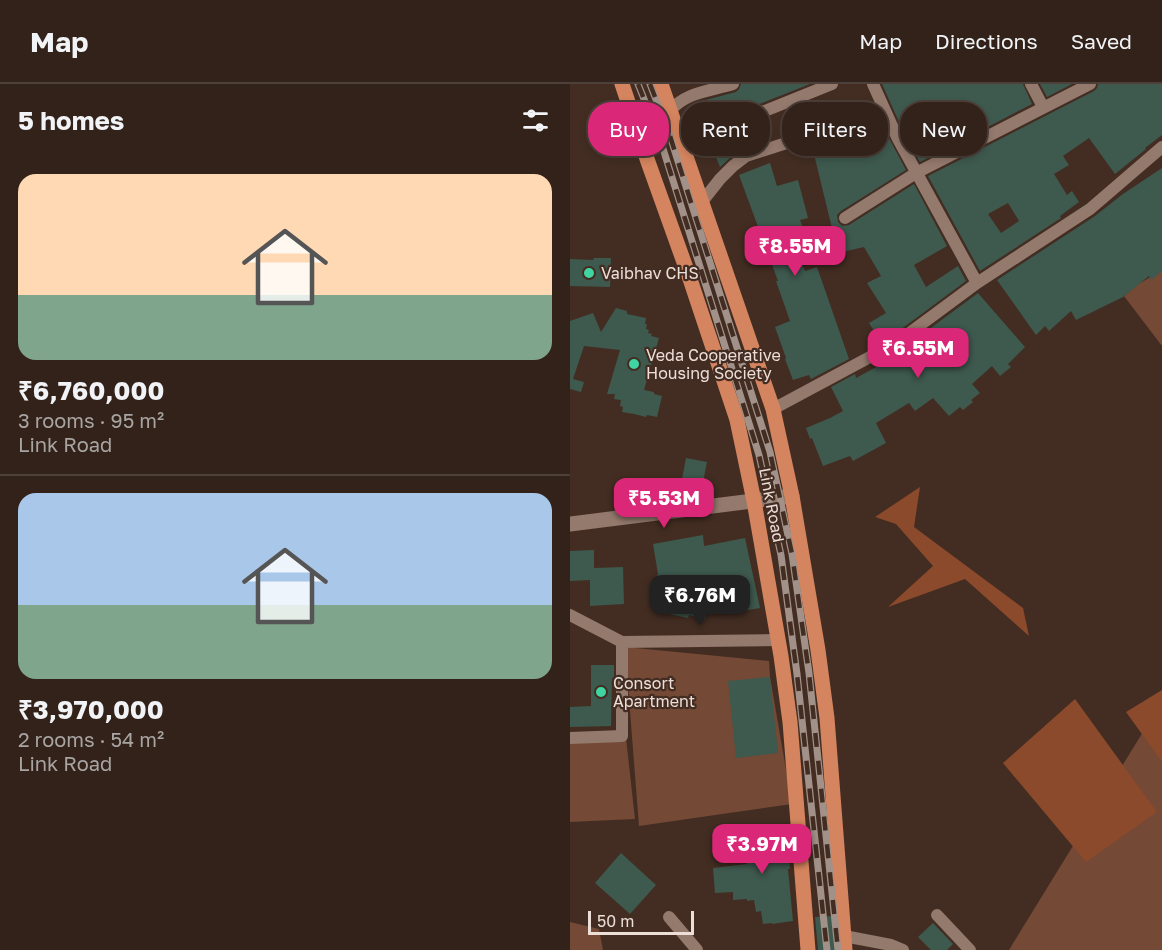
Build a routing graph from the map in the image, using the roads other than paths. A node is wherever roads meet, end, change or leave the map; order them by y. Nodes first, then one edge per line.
1 (622, 84) edge
2 (661, 84) edge
3 (732, 84) edge
4 (832, 84) edge
5 (873, 84) edge
6 (1031, 84) edge
7 (1090, 84) edge
8 (1042, 107) junction
9 (770, 109) edge
10 (670, 111) junction
11 (782, 144) edge
12 (1162, 147) edge
13 (916, 173) junction
14 (701, 203) junction
15 (844, 218) dead end
16 (976, 283) junction
17 (773, 410) junction
18 (792, 496) junction
19 (754, 501) junction
20 (570, 524) edge
21 (570, 615) edge
22 (779, 640) junction
23 (622, 642) junction
24 (570, 738) edge
25 (937, 915) dead end
26 (669, 916) dead end
27 (845, 943) edge
28 (697, 950) edge
29 (808, 950) edge
30 (903, 950) edge
31 (970, 950) edge

1 - 19 main road, Link Road
2 - 10 main road, Link Road
3 - 10 street
4 - 9 street
5 - 13 street
6 - 8 street
7 - 8 street
8 - 13 street
10 - 14 main road, Link Road
11 - 14 street
12 - 16 street
13 - 15 street
13 - 16 street
14 - 17 main road, Link Road
16 - 17 street
17 - 18 main road, Link Road
18 - 19 street
18 - 27 main road, Link Road
19 - 20 street
19 - 22 main road, Link Road
21 - 23 street
22 - 23 street
22 - 29 main road, Link Road
23 - 24 street
25 - 31 street
26 - 28 street
27 - 30 street

